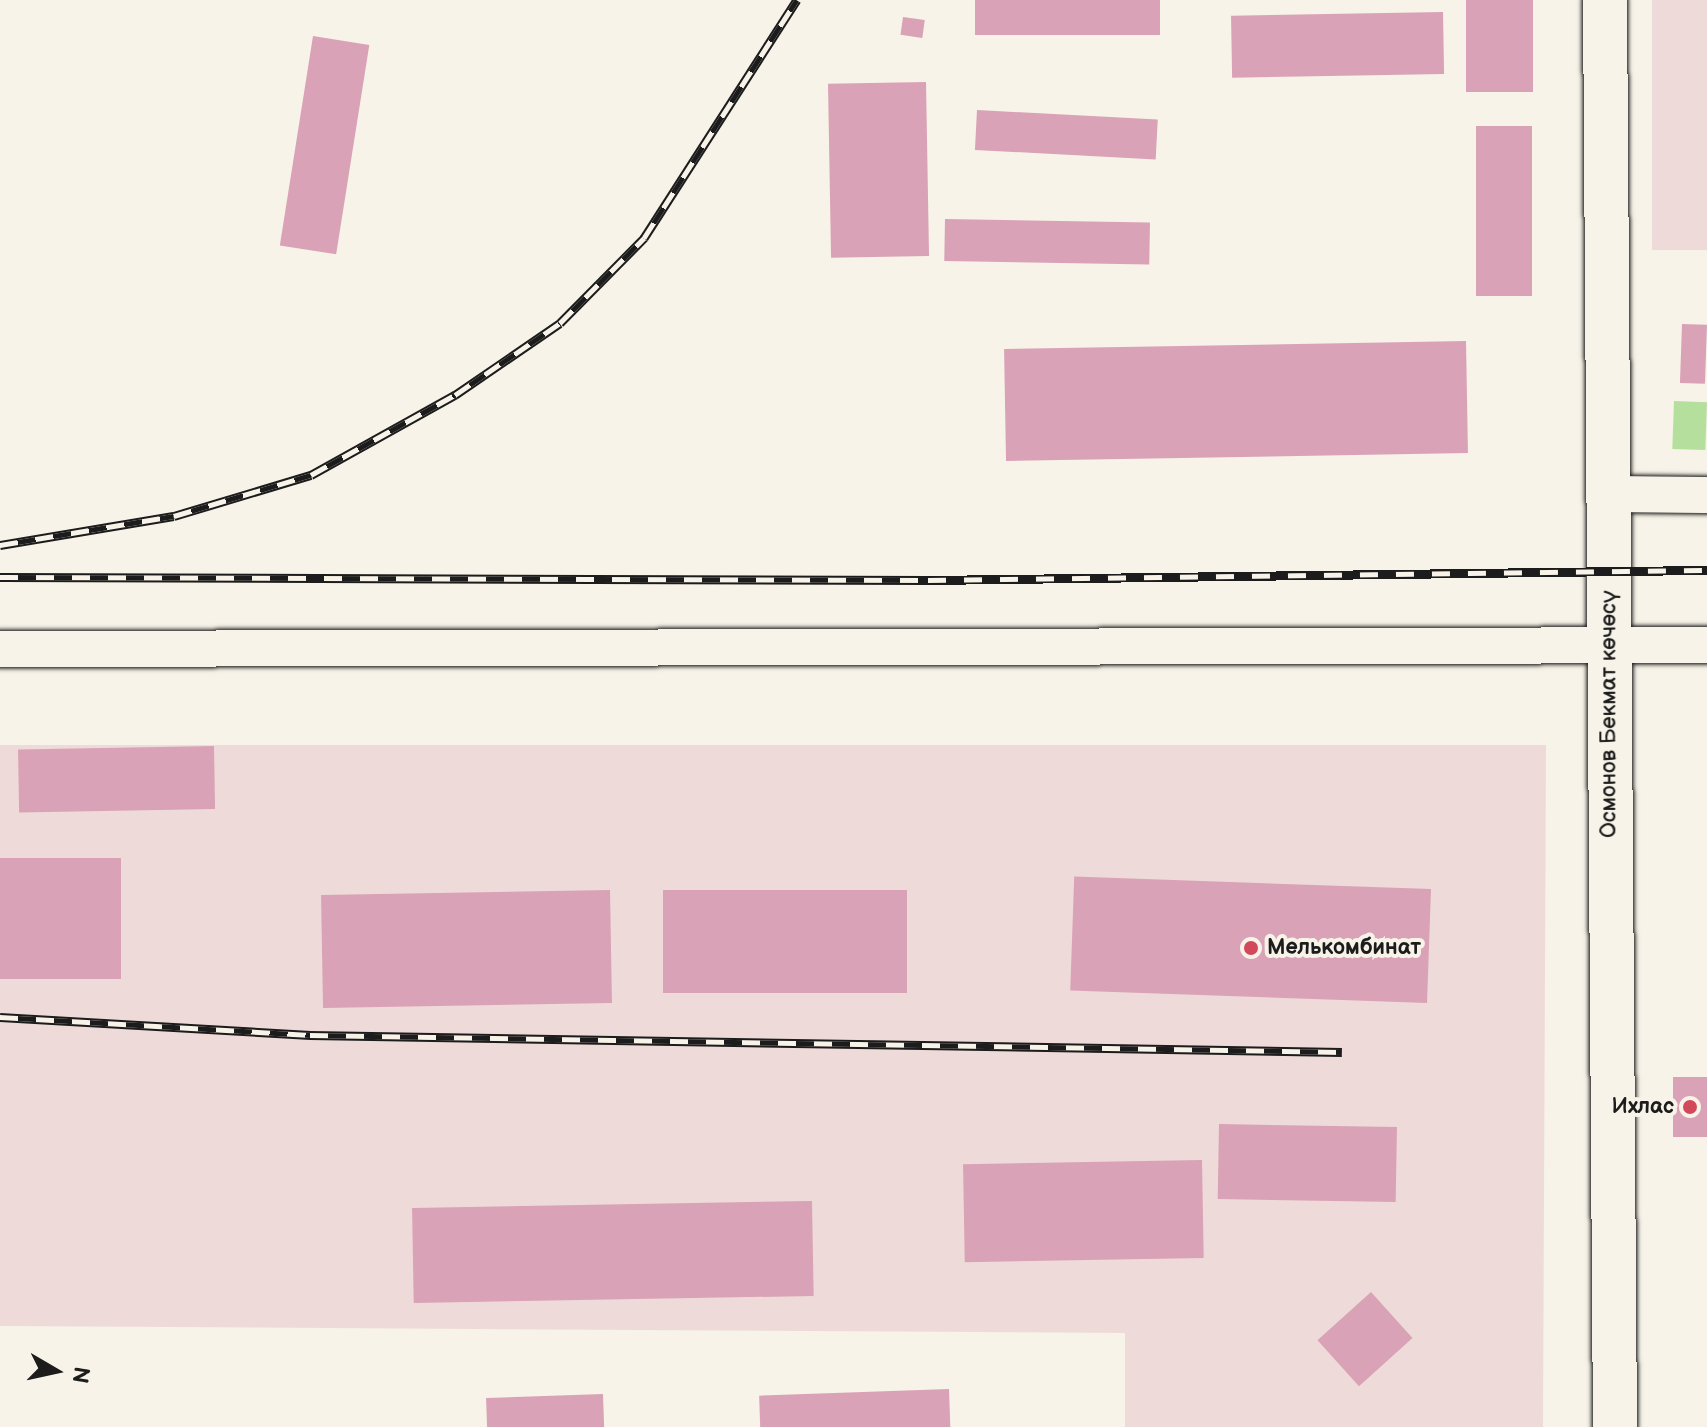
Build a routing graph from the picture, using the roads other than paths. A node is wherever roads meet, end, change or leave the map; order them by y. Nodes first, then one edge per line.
1 (1605, 0) edge
2 (1608, 494) junction
3 (1707, 495) edge
4 (1707, 645) edge
5 (1609, 647) junction
6 (0, 649) edge
7 (1615, 1427) edge

1 - 2 main road, Осмонов Бекмат көчөсү
2 - 3 street
2 - 5 main road, Осмонов Бекмат көчөсү
4 - 5 street
5 - 6 street
5 - 7 main road, Осмонов Бекмат көчөсү

